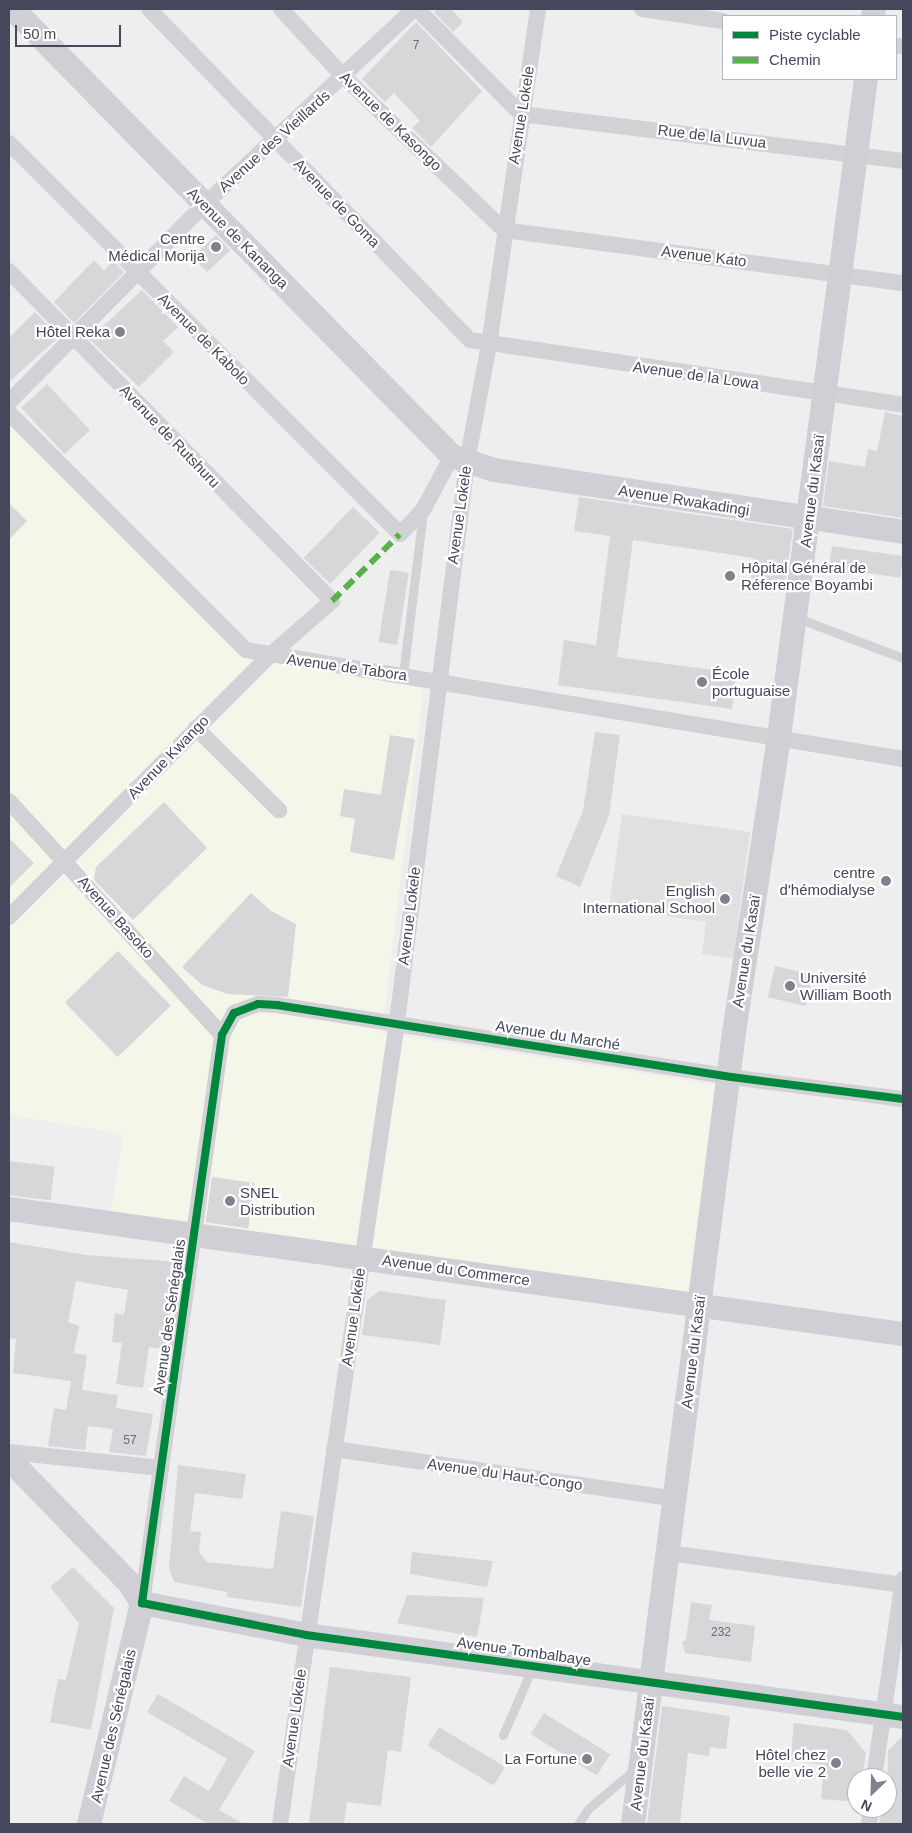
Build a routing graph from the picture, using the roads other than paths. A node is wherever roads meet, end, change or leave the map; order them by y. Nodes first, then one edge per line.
1 (13, 9) edge
2 (149, 9) edge
3 (280, 9) edge
4 (416, 9) edge
5 (538, 9) edge
6 (642, 9) edge
7 (722, 21) edge
8 (344, 77) junction
9 (866, 80) edge
10 (521, 114) junction
11 (276, 139) junction
12 (9, 143) edge
13 (858, 154) junction
14 (903, 161) edge
15 (205, 204) junction
16 (504, 230) junction
17 (9, 271) edge
18 (842, 273) junction
19 (138, 274) junction
20 (903, 283) edge
21 (75, 339) junction
22 (489, 345) junction
23 (824, 394) junction
24 (9, 402) edge
25 (903, 405) edge
26 (9, 414) edge
27 (460, 459) junction
28 (423, 510) junction
29 (808, 519) junction
30 (903, 532) edge
31 (332, 601) joint
32 (794, 617) junction
33 (270, 655) junction
34 (903, 658) edge
35 (403, 675) junction
36 (436, 680) junction
37 (196, 728) junction
38 (779, 736) junction
39 (903, 759) edge
40 (9, 801) edge
41 (279, 810) dead end
42 (67, 862) junction
43 (9, 917) edge
44 (397, 1022) junction
45 (222, 1035) junction
46 (731, 1077) junction
47 (903, 1099) edge
48 (9, 1209) edge
49 (195, 1234) junction
50 (362, 1256) junction
51 (698, 1306) junction
52 (903, 1334) edge
53 (334, 1448) junction
54 (9, 1452) edge
55 (9, 1458) edge
56 (161, 1468) junction
57 (676, 1499) junction
58 (669, 1553) junction
59 (903, 1583) edge
60 (142, 1603) junction
61 (306, 1636) junction
62 (533, 1666) junction
63 (652, 1682) junction
64 (893, 1716) edge
65 (503, 1735) dead end
66 (641, 1765) junction
67 (877, 1768) edge
68 (89, 1824) edge
69 (280, 1824) edge
70 (578, 1824) edge
71 (633, 1824) edge

1 - 15 street, Avenue de Kananga
2 - 11 street, Avenue de Goma
3 - 8 street, Avenue de Kasongo
4 - 8 street, Avenue des Vieillards
4 - 10 street
5 - 10 street, Avenue Lokele
6 - 7 street
8 - 11 street, Avenue des Vieillards
8 - 16 street, Avenue de Kasongo
9 - 13 street, Avenue du Kasaï
10 - 13 street, Rue de la Luvua
10 - 16 street, Avenue Lokele
11 - 15 street, Avenue des Vieillards
11 - 22 street, Avenue de Goma
12 - 19 street, Avenue de Kabolo
13 - 14 street, Rue de la Luvua
13 - 18 street, Avenue du Kasaï
15 - 19 street, Avenue des Vieillards
15 - 27 street, Avenue de Kananga
16 - 18 street, Avenue Kato
16 - 22 street, Avenue Lokele
17 - 21 street, Avenue de Rutshuru
18 - 20 street, Avenue Kato
18 - 23 street, Avenue du Kasaï
19 - 21 street, Avenue des Vieillards
19 - 28 street, Avenue de Kabolo
21 - 24 street, Avenue des Vieillards
21 - 31 street, Avenue de Rutshuru
22 - 23 street, Avenue de la Lowa
22 - 27 street, Avenue Lokele
23 - 25 street, Avenue de la Lowa
23 - 29 street, Avenue du Kasaï
26 - 33 street, Avenue de Tabora
27 - 28 street
27 - 29 street, Avenue Rwakadingi
27 - 36 street, Avenue Lokele
28 - 35 lane
29 - 30 street, Avenue Rwakadingi
29 - 32 street, Avenue du Kasaï
31 - 33 street, Avenue Kwango
32 - 34 lane
32 - 38 street, Avenue du Kasaï
33 - 35 street, Avenue de Tabora
33 - 37 street, Avenue Kwango
35 - 36 street, Avenue de Tabora
36 - 38 street, Avenue de Tabora
36 - 44 street, Avenue Lokele
37 - 41 street
37 - 42 street, Avenue Kwango
38 - 39 street, Avenue de Tabora
38 - 46 street, Avenue du Kasaï
40 - 42 street, Avenue Basoko
42 - 43 street, Avenue Kwango
42 - 45 street, Avenue Basoko
44 - 45 street, Avenue du Marché
44 - 46 street, Avenue du Marché
44 - 50 street, Avenue Lokele
45 - 49 street, Avenue des Sénégalais
46 - 47 street, Avenue du Marché
46 - 51 street, Avenue du Kasaï
48 - 49 street, Avenue du Commerce
49 - 50 street, Avenue du Commerce
49 - 56 street, Avenue des Sénégalais
50 - 51 street, Avenue du Commerce
50 - 53 street, Avenue Lokele
51 - 52 street, Avenue du Commerce
51 - 57 street, Avenue du Kasaï
53 - 57 street, Avenue du Haut-Congo
53 - 61 street, Avenue Lokele
54 - 56 street
55 - 60 street
56 - 60 street, Avenue des Sénégalais
57 - 58 street, Avenue du Kasaï
58 - 59 street
58 - 63 street, Avenue du Kasaï
59 - 64 street
60 - 61 street, Avenue Tombalbaye
60 - 68 street, Avenue des Sénégalais
61 - 62 street, Avenue Tombalbaye
61 - 69 street, Avenue Lokele
62 - 63 street, Avenue Tombalbaye
62 - 65 lane
63 - 64 street, Avenue Tombalbaye
63 - 66 street, Avenue du Kasaï
64 - 67 street
66 - 70 lane
66 - 71 street, Avenue du Kasaï

